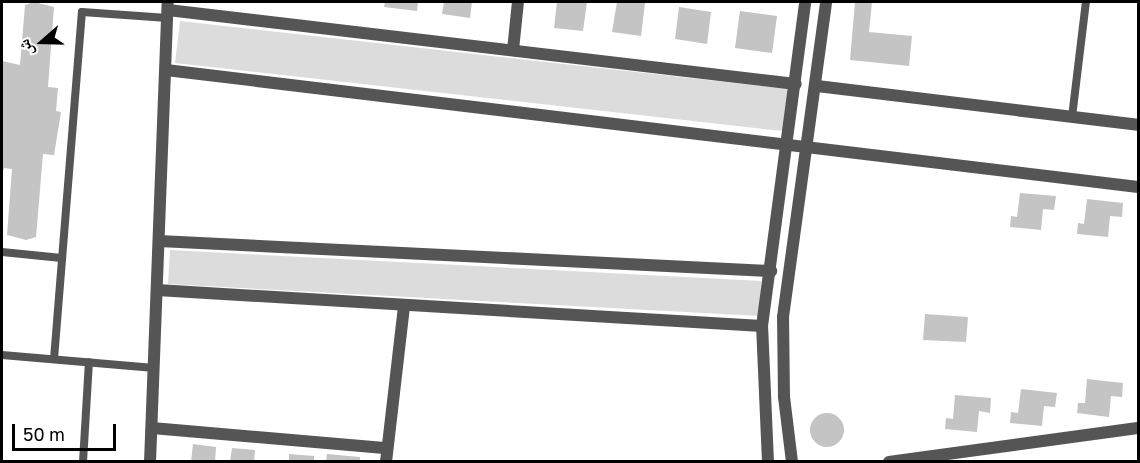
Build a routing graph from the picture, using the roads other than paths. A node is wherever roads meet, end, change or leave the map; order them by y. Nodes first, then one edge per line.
1 (518, 2) edge
2 (807, 2) edge
3 (826, 2) edge
4 (1086, 2) edge
5 (168, 10) edge
6 (513, 50) junction
7 (166, 70) junction
8 (796, 84) junction
9 (817, 86) junction
10 (1072, 117) junction
11 (1138, 125) edge
12 (789, 143) junction
13 (807, 146) junction
14 (1138, 187) edge
15 (159, 241) junction
16 (2, 252) edge
17 (62, 258) junction
18 (771, 271) junction
19 (157, 290) junction
20 (404, 307) junction
21 (762, 326) junction
22 (2, 355) edge
23 (54, 359) junction
24 (89, 362) junction
25 (154, 368) junction
26 (152, 428) junction
27 (1138, 428) edge
28 (387, 448) junction
29 (83, 462) edge
30 (150, 462) edge
31 (386, 462) edge
32 (768, 462) edge
33 (792, 462) edge
34 (890, 462) edge

1 - 6 street
2 - 3 street
2 - 8 street
3 - 9 street
4 - 10 lane
5 - 6 street
5 - 7 street
5 - 17 lane
6 - 8 street
7 - 12 street
7 - 15 street
8 - 12 street
9 - 10 street
9 - 13 street
10 - 11 street
12 - 13 street
12 - 18 street
13 - 14 street
13 - 33 street
15 - 18 street
15 - 19 street
16 - 17 lane
17 - 23 lane
18 - 21 street
19 - 20 street
19 - 25 street
20 - 21 street
20 - 28 street
21 - 32 street
22 - 23 lane
23 - 24 lane
24 - 25 lane
24 - 29 lane
25 - 26 street
26 - 28 street
26 - 30 street
27 - 34 street
28 - 31 street

